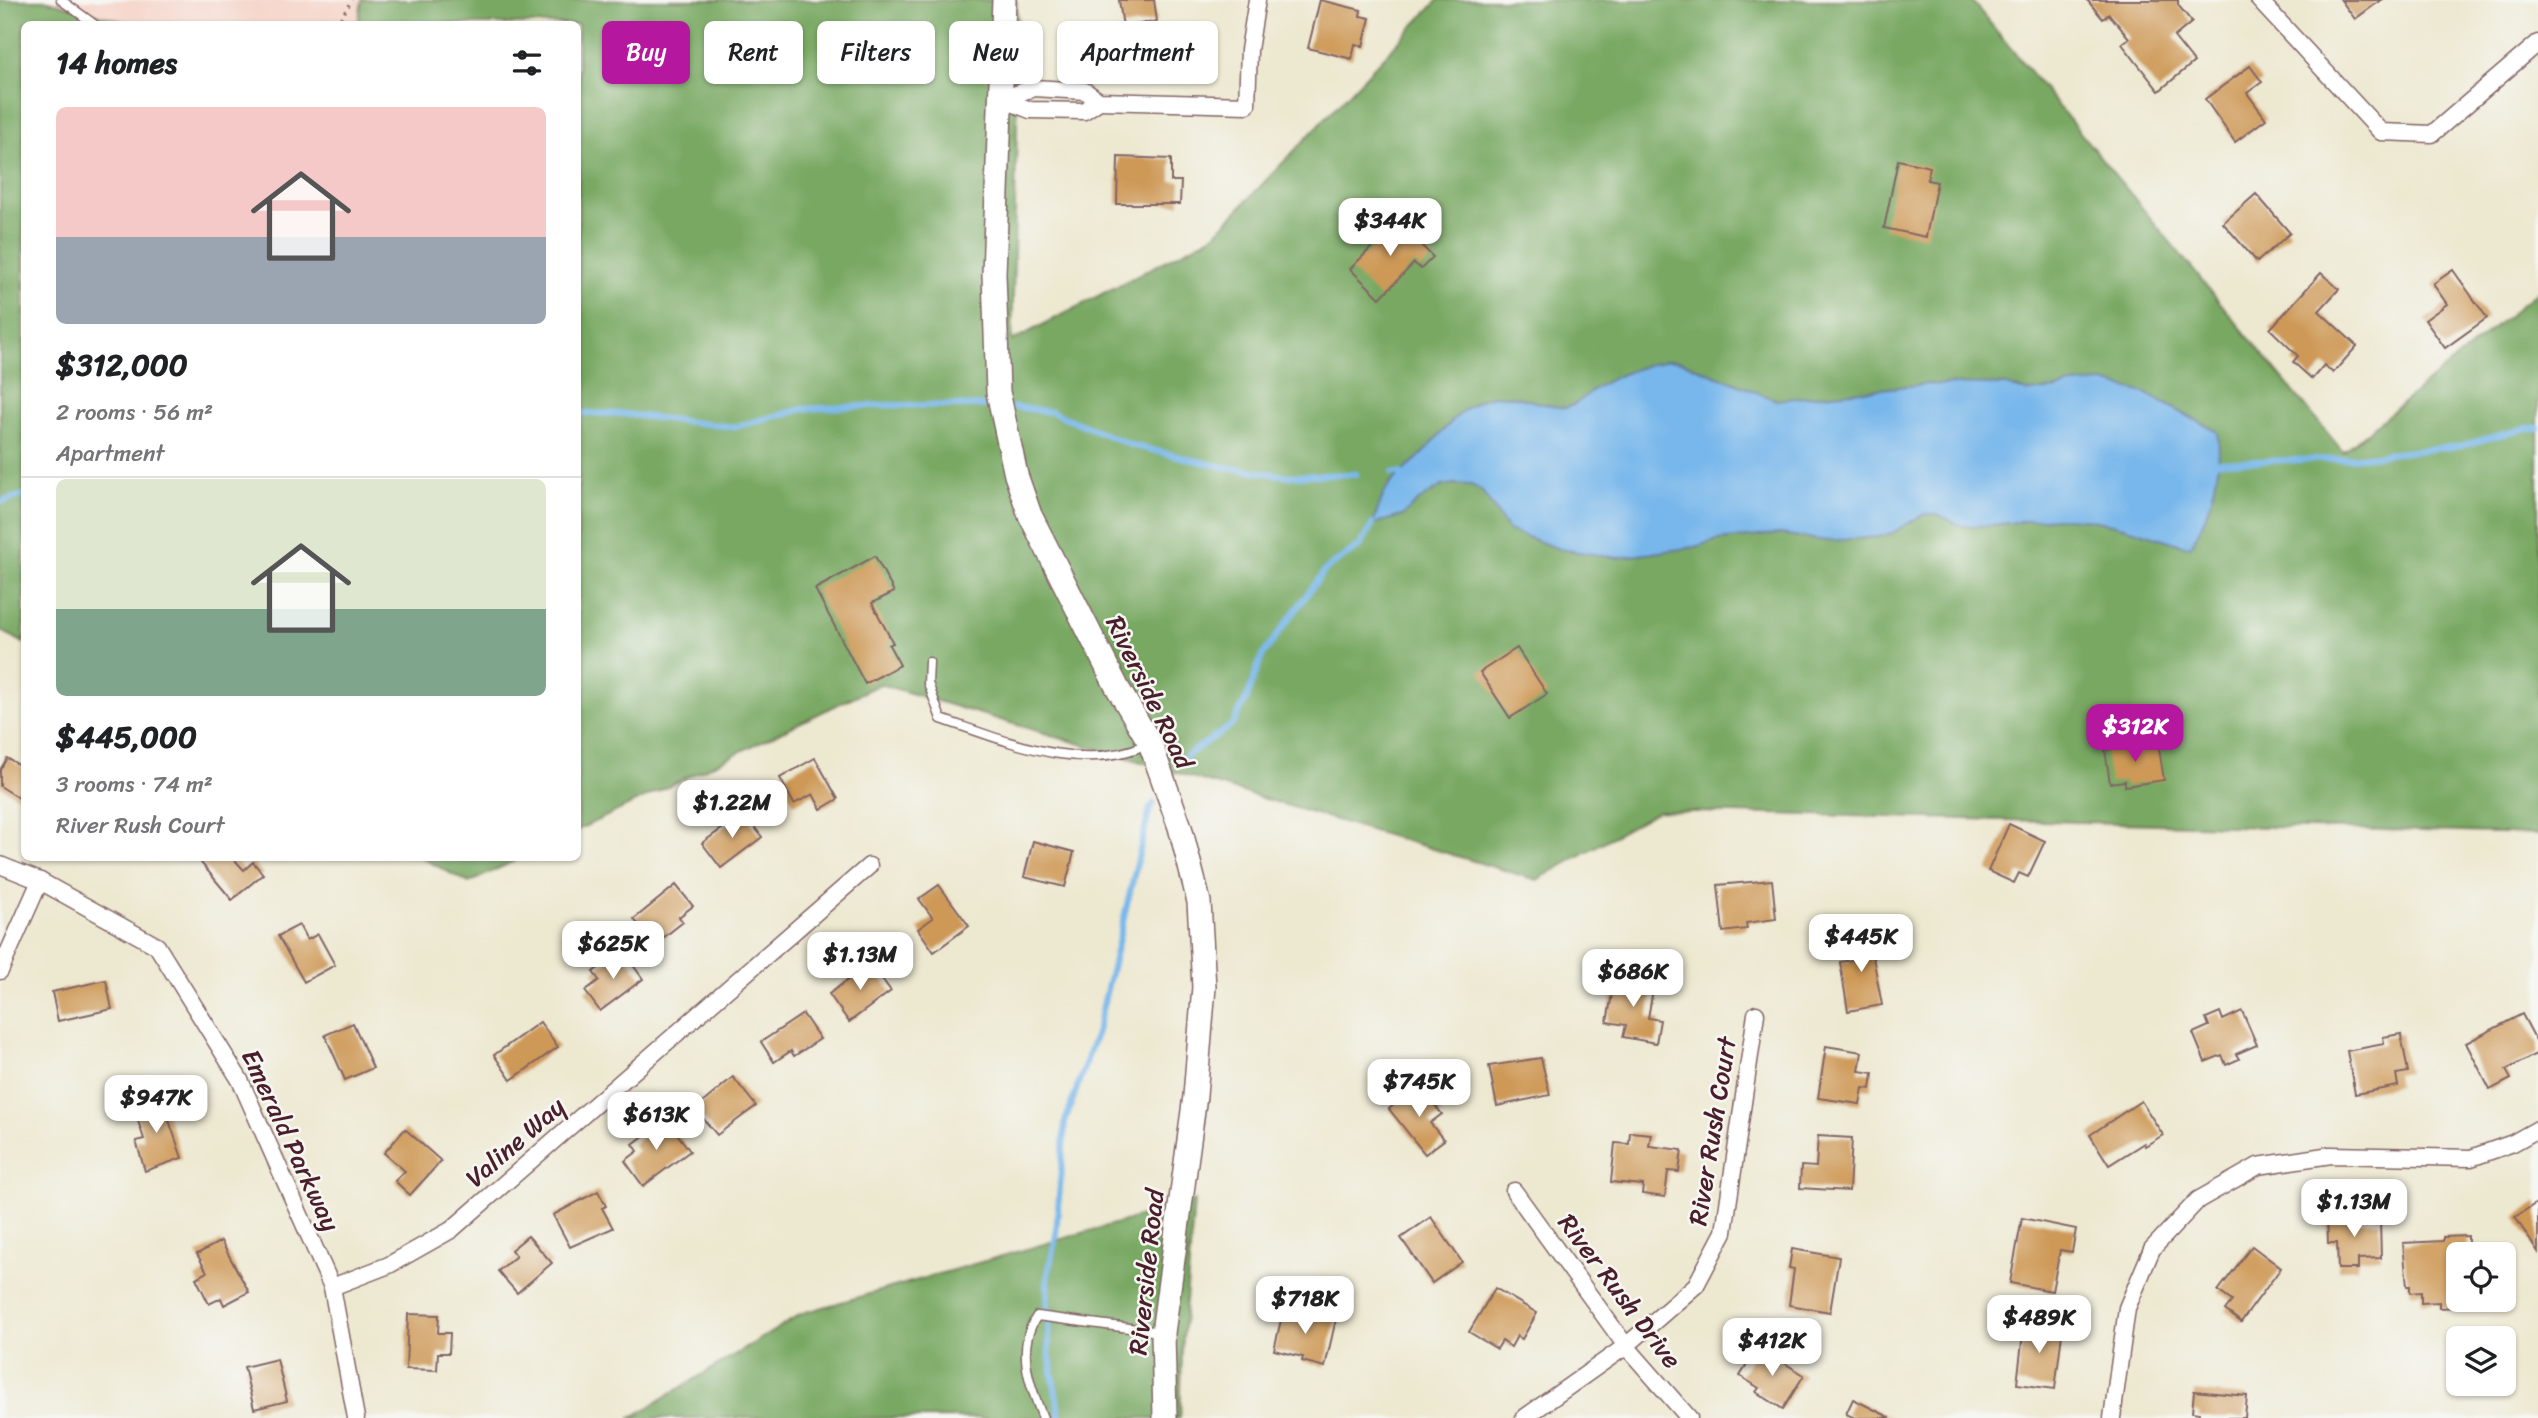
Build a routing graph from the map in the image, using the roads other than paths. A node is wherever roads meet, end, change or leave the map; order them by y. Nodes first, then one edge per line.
1 (61, 0) edge
2 (1004, 0) edge
3 (1257, 0) edge
4 (2259, 0) edge
5 (90, 21) edge
6 (2538, 43) edge
7 (1002, 99) junction
8 (929, 662) dead end
9 (1150, 743) junction
10 (0, 865) edge
11 (869, 866) dead end
12 (40, 881) junction
13 (0, 971) edge
14 (1756, 1014) dead end
15 (2538, 1129) edge
16 (1514, 1191) dead end
17 (332, 1287) junction
18 (1163, 1333) junction
19 (1626, 1346) junction
20 (356, 1418) edge
21 (1043, 1418) edge
22 (1165, 1418) edge
23 (1524, 1418) edge
24 (1689, 1418) edge
25 (2112, 1418) edge

1 - 5 lane
2 - 7 street, Riverside Road
3 - 7 street
4 - 6 street
7 - 9 street, Riverside Road
8 - 9 lane
9 - 18 street, Riverside Road
10 - 12 street, Emerald Parkway
11 - 17 street, Valine Way
12 - 13 street
12 - 17 street, Emerald Parkway
14 - 19 street, River Rush Court
15 - 25 street
16 - 19 street, River Rush Drive
17 - 20 street, Emerald Parkway
18 - 21 lane
18 - 22 street, Riverside Road
19 - 23 street, River Rush Court
19 - 24 street, River Rush Drive

